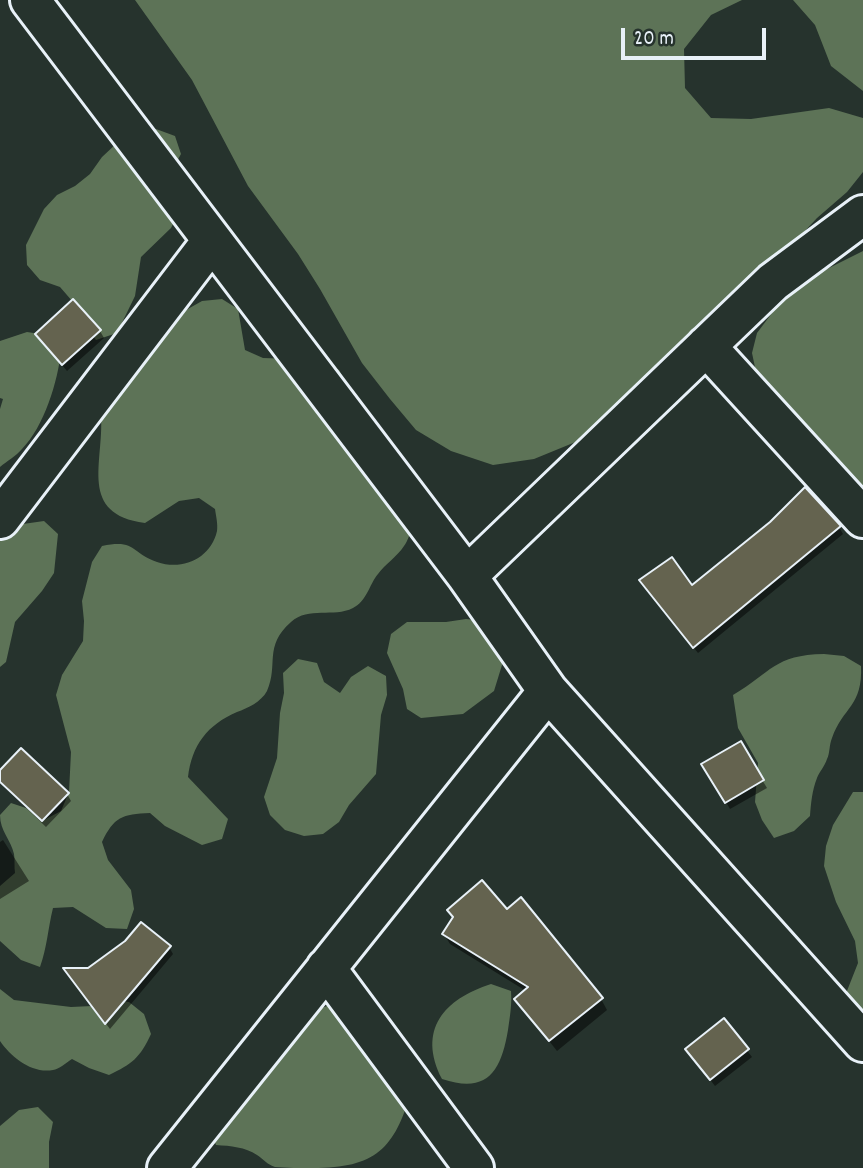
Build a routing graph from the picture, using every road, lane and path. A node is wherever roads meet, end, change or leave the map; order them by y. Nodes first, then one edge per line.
1 (30, 0) edge
2 (863, 215) edge
3 (211, 242) junction
4 (705, 345) junction
5 (863, 518) edge
6 (0, 519) edge
7 (467, 576) junction
8 (548, 691) junction
9 (326, 968) junction
10 (863, 1042) edge
11 (167, 1168) edge
12 (474, 1168) edge

1 - 3 street
2 - 4 street
3 - 6 street
3 - 7 street
4 - 5 street
4 - 7 street
7 - 8 street
8 - 9 street
8 - 10 street
9 - 11 street
9 - 12 street

